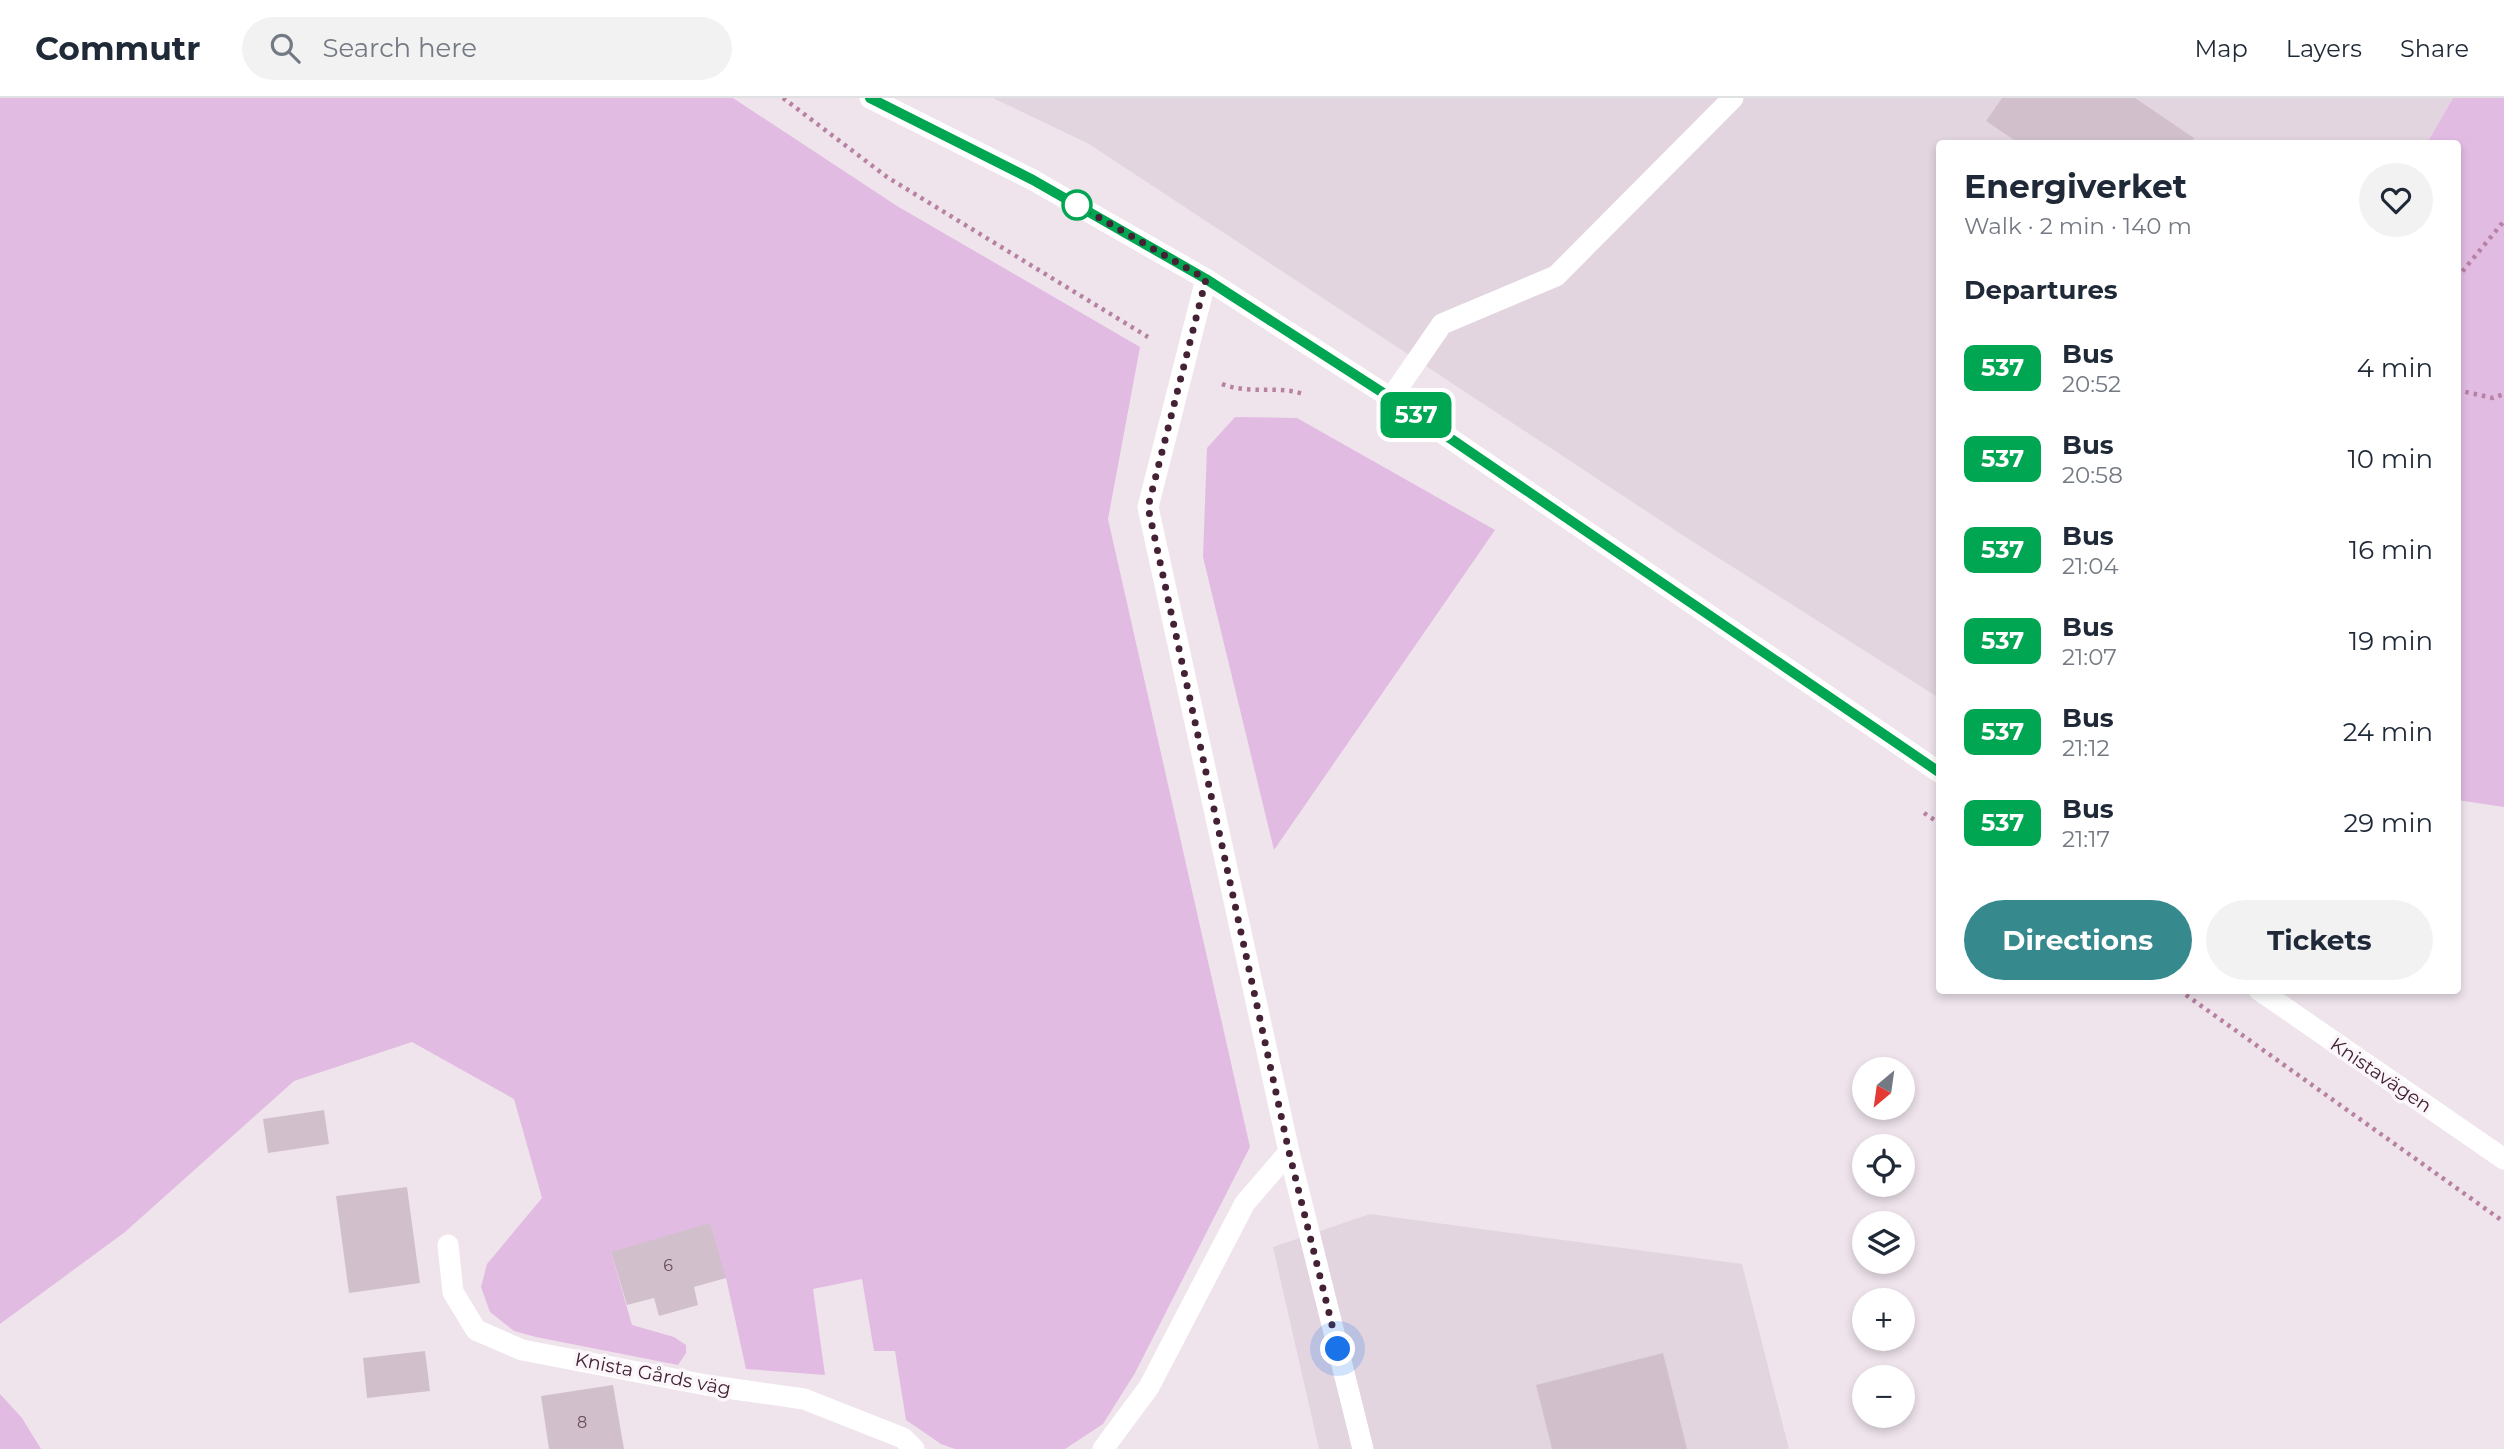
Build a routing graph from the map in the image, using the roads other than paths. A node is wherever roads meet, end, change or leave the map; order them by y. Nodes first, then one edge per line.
1 (870, 98) edge
2 (1733, 98) edge
3 (1206, 279) junction
4 (1391, 398) junction
5 (1936, 770) edge
6 (2265, 994) edge
7 (1289, 1152) junction
8 (2504, 1159) edge
9 (448, 1245) dead end
10 (914, 1449) edge
11 (1103, 1449) edge
12 (1363, 1449) edge

1 - 3 street
2 - 4 street
3 - 4 street
3 - 7 street
4 - 5 street
6 - 8 street, Knistavägen
7 - 11 street
7 - 12 street
9 - 10 street, Knista Gårds väg

